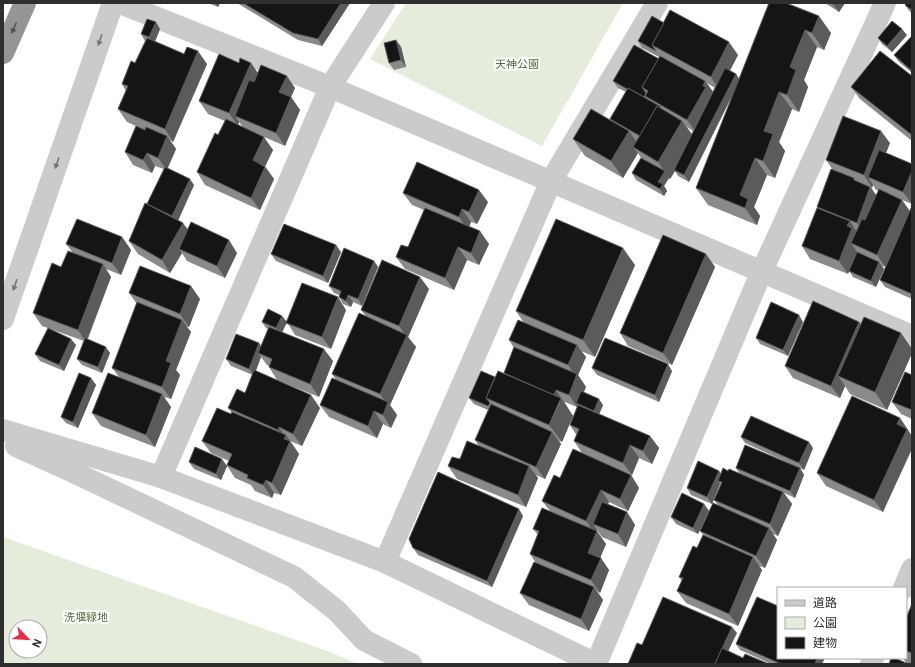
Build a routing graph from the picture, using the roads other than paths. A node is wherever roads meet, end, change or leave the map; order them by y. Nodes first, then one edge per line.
1 (25, 3) edge
2 (113, 3) edge
3 (120, 3) edge
4 (384, 3) edge
5 (657, 3) edge
6 (885, 3) edge
7 (3, 53) edge
8 (330, 87) junction
9 (551, 182) junction
10 (761, 273) junction
11 (3, 319) edge
12 (912, 336) edge
13 (3, 430) edge
14 (3, 440) edge
15 (161, 477) junction
16 (385, 562) junction
17 (912, 569) edge
18 (904, 587) edge
19 (411, 664) edge
20 (596, 664) edge

1 -> 7 highway
2 -> 11 street
3 - 8 street
4 - 8 street
5 - 9 street
6 - 10 street
8 - 9 street
8 - 15 street
9 - 10 street
9 - 16 street
10 - 12 street
10 - 20 street
13 - 15 street
14 - 19 street
15 - 16 street
16 - 20 street
17 - 18 street

